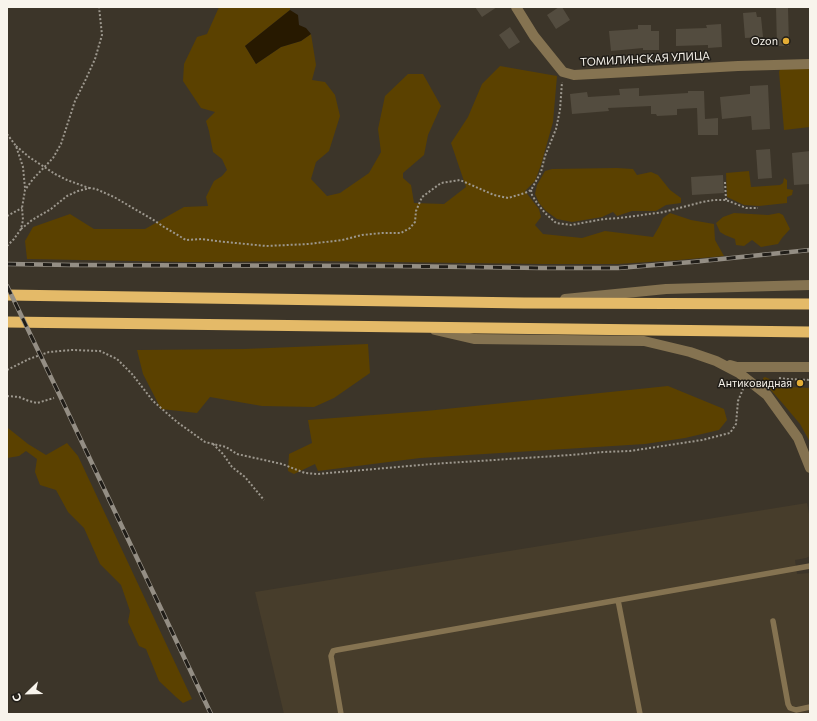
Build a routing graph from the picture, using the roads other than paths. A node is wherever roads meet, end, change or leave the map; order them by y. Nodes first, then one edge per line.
1 (516, 7) edge
2 (810, 64) edge
3 (810, 285) edge
4 (7, 295) edge
5 (524, 303) junction
6 (810, 304) edge
7 (7, 322) edge
8 (425, 328) junction
9 (810, 332) edge
10 (716, 361) junction
11 (810, 367) edge
12 (810, 468) edge
13 (810, 566) edge
14 (618, 600) junction
15 (773, 621) dead end
16 (810, 708) edge
17 (341, 714) edge
18 (640, 714) edge

1 - 2 street, ТОМИЛИНСКАЯ УЛИЦА
3 - 5 street
4 - 5 highway
5 - 6 highway
7 - 8 highway
8 - 9 highway
8 - 10 street
10 - 11 street
10 - 12 street
13 - 14 lane
14 - 17 lane
14 - 18 lane
15 - 16 lane

